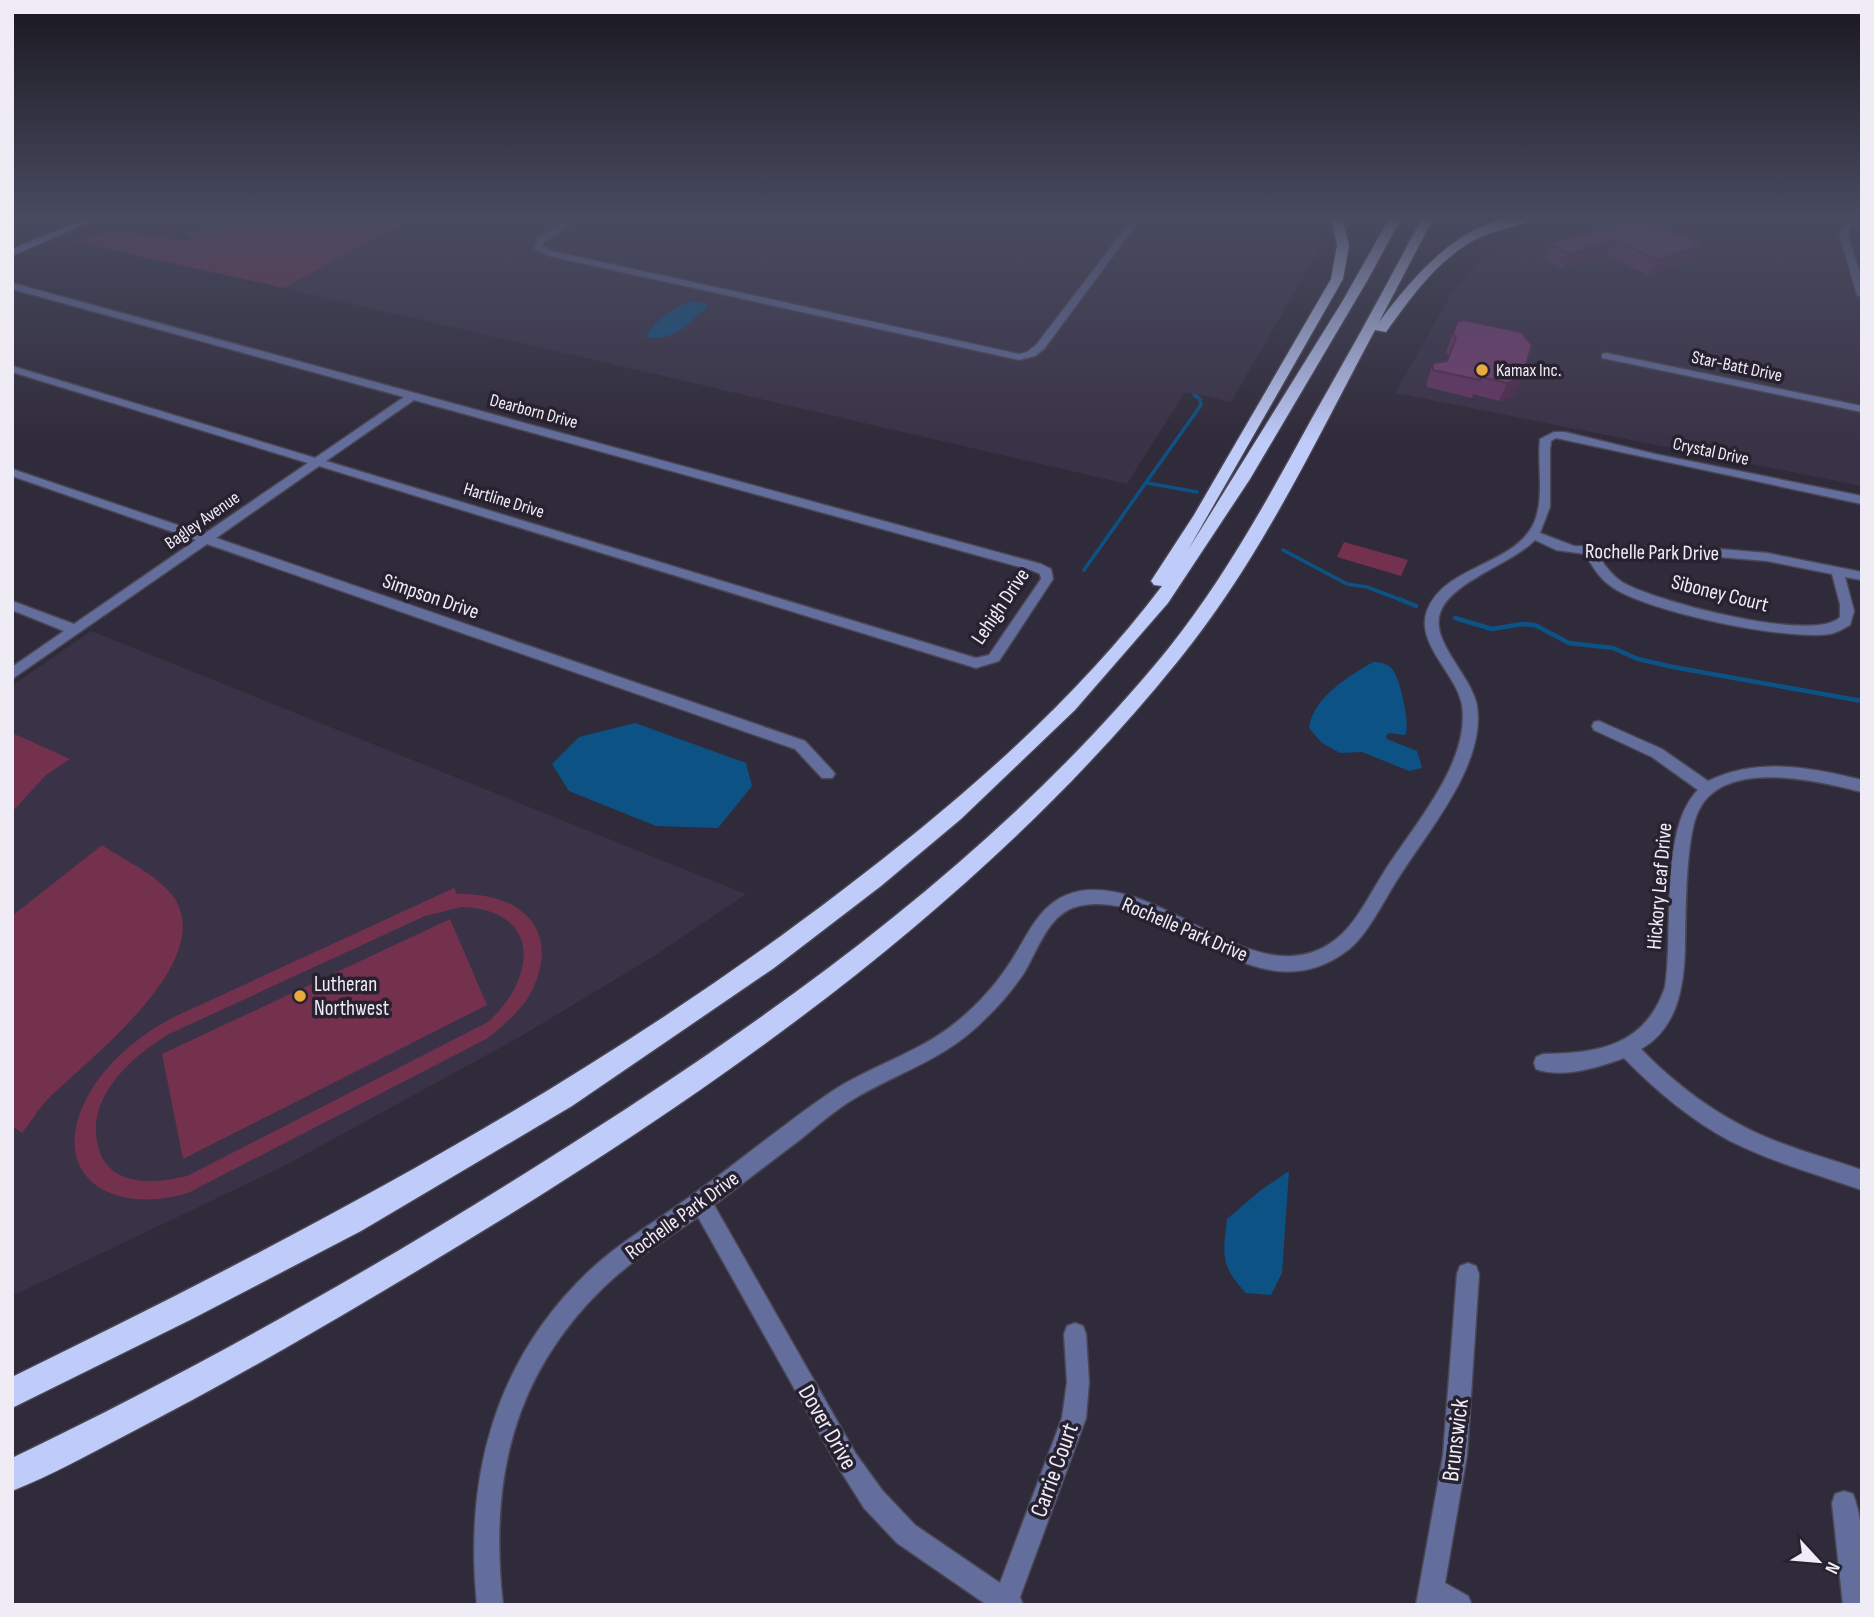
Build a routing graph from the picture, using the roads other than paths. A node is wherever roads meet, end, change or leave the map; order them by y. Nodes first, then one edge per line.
1 (35, 292) edge
2 (727, 292) edge
3 (1080, 292) edge
4 (1332, 292) edge
5 (1352, 292) edge
6 (1387, 292) edge
7 (1408, 292) edge
8 (1606, 356) dead end
9 (12, 369) edge
10 (1337, 386) junction
11 (412, 396) junction
12 (1862, 409) edge
13 (317, 461) junction
14 (12, 472) edge
15 (1862, 500) edge
16 (1533, 534) junction
17 (205, 539) junction
18 (1589, 551) junction
19 (1837, 570) junction
20 (1046, 572) joint
21 (1862, 576) edge
22 (12, 605) edge
23 (75, 630) junction
24 (1110, 661) junction
25 (986, 662) joint
26 (12, 674) edge
27 (1599, 726) dead end
28 (827, 774) dead end
29 (1862, 786) edge
30 (1708, 789) junction
31 (1628, 1049) junction
32 (1543, 1063) dead end
33 (1862, 1180) edge
34 (701, 1202) junction
35 (1468, 1274) dead end
36 (1075, 1334) dead end
37 (12, 1393) edge
38 (12, 1475) edge
39 (1843, 1503) dead end
40 (1431, 1597) edge
41 (1006, 1604) edge
42 (490, 1605) edge
43 (1459, 1605) edge
44 (1856, 1605) edge

1 - 11 street, Dearborn Drive
2 - 3 street
4 - 24 highway
5 - 24 highway
6 - 10 highway
7 - 10 highway
8 - 12 street, Star-Batt Drive
9 - 13 street, Hartline Drive
10 - 38 highway
11 - 13 street, Bagley Avenue
11 - 20 street, Dearborn Drive
13 - 17 street, Bagley Avenue
13 - 25 street, Hartline Drive
14 - 17 street, Simpson Drive
15 - 16 street, Crystal Drive
16 - 18 street, Rochelle Park Drive
16 - 34 street, Rochelle Park Drive
17 - 23 street, Bagley Avenue
17 - 28 street, Simpson Drive
18 - 19 street, Rochelle Park Drive
18 - 19 street, Siboney Court
19 - 21 street, Rochelle Park Drive
20 - 25 street, Lehigh Drive
22 - 23 street
23 - 26 street, Bagley Avenue
24 - 37 highway
27 - 30 street
29 - 30 street
30 - 31 street, Hickory Leaf Drive
31 - 32 street, Hickory Leaf Drive
31 - 33 street
34 - 41 street, Dover Drive
34 - 42 street, Rochelle Park Drive
35 - 40 street, Brunswick
36 - 41 street, Carrie Court
39 - 44 street
40 - 43 street

